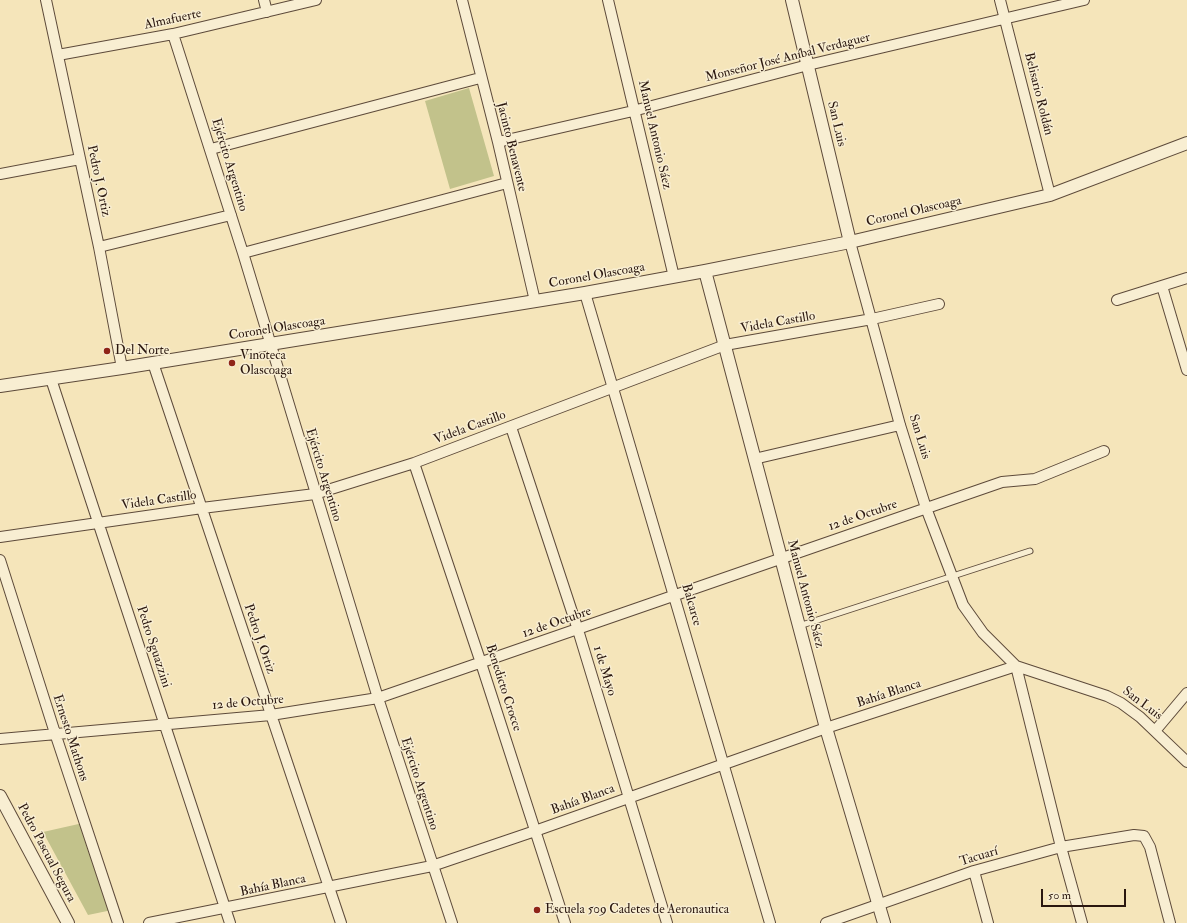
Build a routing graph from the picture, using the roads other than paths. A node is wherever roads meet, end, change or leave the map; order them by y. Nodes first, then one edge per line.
1 (46, 0) edge
2 (264, 0) edge
3 (316, 0) edge
4 (462, 0) edge
5 (608, 0) edge
6 (792, 0) edge
7 (1000, 0) edge
8 (1084, 0) edge
9 (267, 12) junction
10 (1005, 20) junction
11 (173, 34) junction
12 (58, 55) junction
13 (808, 65) junction
14 (480, 78) junction
15 (633, 111) junction
16 (498, 142) junction
17 (1187, 143) edge
18 (211, 149) junction
19 (80, 159) junction
20 (0, 174) edge
21 (507, 184) junction
22 (1050, 195) junction
23 (231, 215) junction
24 (850, 242) junction
25 (99, 247) junction
26 (243, 253) junction
27 (705, 271) junction
28 (674, 277) junction
29 (1187, 278) edge
30 (1162, 286) junction
31 (585, 293) junction
32 (1117, 300) dead end
33 (535, 301) junction
34 (940, 304) dead end
35 (872, 319) junction
36 (270, 344) junction
37 (725, 345) junction
38 (153, 364) junction
39 (122, 368) junction
40 (1187, 370) edge
41 (51, 379) junction
42 (0, 386) edge
43 (612, 388) junction
44 (900, 425) junction
45 (511, 427) junction
46 (1104, 451) dead end
47 (754, 459) junction
48 (414, 462) junction
49 (315, 494) junction
50 (202, 508) junction
51 (926, 508) junction
52 (98, 523) junction
53 (0, 537) edge
54 (1030, 552) dead end
55 (782, 558) junction
56 (0, 560) edge
57 (951, 577) junction
58 (674, 594) junction
59 (800, 626) junction
60 (578, 630) junction
61 (481, 663) junction
62 (1016, 666) junction
63 (1187, 693) edge
64 (378, 698) junction
65 (271, 715) junction
66 (165, 723) junction
67 (826, 728) junction
68 (1155, 731) junction
69 (55, 733) junction
70 (0, 739) edge
71 (1187, 762) edge
72 (723, 765) junction
73 (0, 796) edge
74 (629, 797) junction
75 (535, 831) junction
76 (1061, 847) junction
77 (432, 866) junction
78 (974, 871) junction
79 (329, 888) junction
80 (879, 905) junction
81 (225, 909) junction
82 (68, 923) edge
83 (118, 923) edge
84 (149, 923) edge
85 (230, 923) edge
86 (341, 923) edge
87 (452, 923) edge
88 (565, 923) edge
89 (667, 923) edge
90 (770, 923) edge
91 (826, 923) edge
92 (884, 923) edge
93 (988, 923) edge
94 (1082, 923) edge
95 (1170, 923) edge

1 - 12 street, Pedro J. Ortiz
2 - 9 street
3 - 9 street, Almafuerte
4 - 14 street, Jacinto Benavente
5 - 15 street, Manuel Antonio Sáez
6 - 13 street, San Luis
7 - 10 street, Belisario Roldán
8 - 10 street, Monseñor José Aníbal Verdaguer
9 - 11 street, Almafuerte
10 - 13 street, Monseñor José Aníbal Verdaguer
10 - 22 street, Belisario Roldán
11 - 12 street, Almafuerte
11 - 18 street, Ejército Argentino
12 - 19 street, Pedro J. Ortiz
13 - 15 street, Monseñor José Aníbal Verdaguer
13 - 24 street, San Luis
14 - 16 street, Jacinto Benavente
14 - 18 street
15 - 16 street, Monseñor José Aníbal Verdaguer
15 - 28 street, Manuel Antonio Sáez
16 - 21 street, Jacinto Benavente
17 - 22 street, Coronel Olascoaga
18 - 23 street, Ejército Argentino
19 - 20 street
19 - 25 street, Pedro J. Ortiz
21 - 26 street
21 - 33 street, Jacinto Benavente
22 - 24 street, Coronel Olascoaga
23 - 25 street
23 - 26 street, Ejército Argentino
24 - 27 street, Coronel Olascoaga
24 - 35 street, San Luis
25 - 39 street, Pedro J. Ortiz
26 - 36 street, Ejército Argentino
27 - 28 street, Coronel Olascoaga
27 - 37 street, Manuel Antonio Sáez
28 - 31 street, Coronel Olascoaga
29 - 30 street
30 - 32 street
30 - 40 street
31 - 33 street, Coronel Olascoaga
31 - 43 street, Balcarce
33 - 36 street, Coronel Olascoaga
34 - 35 street, Videla Castillo
35 - 37 street, Videla Castillo
35 - 44 street, San Luis
36 - 38 street, Coronel Olascoaga
36 - 49 street, Ejército Argentino
37 - 43 street, Videla Castillo
37 - 47 street, Manuel Antonio Sáez
38 - 39 street, Coronel Olascoaga
38 - 50 street, Pedro J. Ortiz
39 - 41 street, Coronel Olascoaga
41 - 42 street, Coronel Olascoaga
41 - 52 street, Pedro Sguazzini
43 - 45 street, Videla Castillo
43 - 58 street, Balcarce
44 - 47 street
44 - 51 street, San Luis
45 - 48 street, Videla Castillo
45 - 60 street, 1 de Mayo
46 - 51 street, 12 de Octubre
47 - 55 street, Manuel Antonio Sáez
48 - 49 street, Videla Castillo
48 - 61 street, Benedicto Crocce
49 - 50 street, Videla Castillo
49 - 64 street, Ejército Argentino
50 - 52 street, Videla Castillo
50 - 65 street, Pedro J. Ortiz
51 - 55 street, 12 de Octubre
51 - 57 street, San Luis
52 - 53 street, Videla Castillo
52 - 66 street, Pedro Sguazzini
54 - 57 lane
55 - 58 street, 12 de Octubre
55 - 59 street, Manuel Antonio Sáez
56 - 69 street, Ernesto Mathons
57 - 59 lane
57 - 62 street, San Luis
58 - 60 street, 12 de Octubre
58 - 72 street, Balcarce
59 - 67 street, Manuel Antonio Sáez
60 - 61 street, 12 de Octubre
60 - 74 street, 1 de Mayo
61 - 64 street, 12 de Octubre
61 - 75 street, Benedicto Crocce
62 - 67 street, Bahía Blanca
62 - 68 street, San Luis
62 - 76 street
63 - 68 street
64 - 65 street, 12 de Octubre
64 - 77 street, Ejército Argentino
65 - 66 street, 12 de Octubre
65 - 79 street, Pedro J. Ortiz
66 - 69 street, 12 de Octubre
66 - 81 street, Pedro Sguazzini
67 - 72 street, Bahía Blanca
67 - 80 street, Manuel Antonio Sáez
68 - 71 street, San Luis
69 - 70 street, 12 de Octubre
69 - 83 street, Ernesto Mathons
72 - 74 street, Bahía Blanca
72 - 90 street, Balcarce
73 - 82 street, Pedro Pascual Segura
74 - 75 street, Bahía Blanca
74 - 89 street, 1 de Mayo
75 - 77 street, Bahía Blanca
75 - 88 street, Benedicto Crocce
76 - 78 street, Tacuarí
76 - 94 street
76 - 95 street, Tacuarí
77 - 79 street, Bahía Blanca
77 - 87 street, Ejército Argentino
78 - 80 street, Tacuarí
78 - 93 street
79 - 81 street, Bahía Blanca
79 - 86 street, Pedro J. Ortiz
80 - 91 street, Tacuarí
80 - 92 street, Manuel Antonio Sáez
81 - 84 street, Bahía Blanca
81 - 85 street, Pedro Sguazzini

